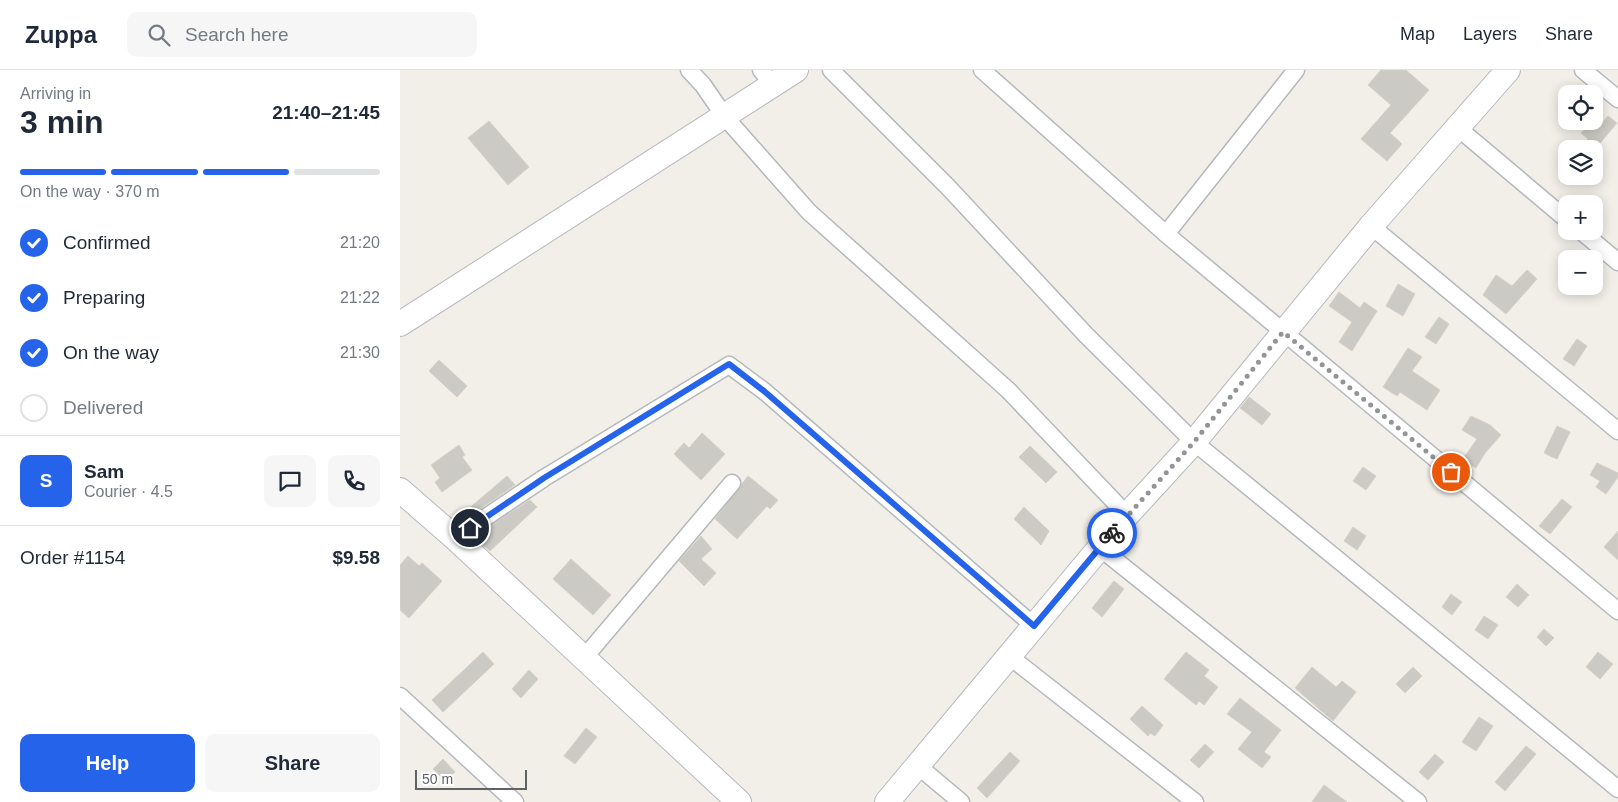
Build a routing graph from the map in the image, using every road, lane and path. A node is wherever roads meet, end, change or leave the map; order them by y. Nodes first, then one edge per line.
1 (689, 70) edge
2 (796, 70) edge
3 (831, 70) edge
4 (982, 70) edge
5 (1296, 70) edge
6 (1508, 70) edge
7 (1582, 70) edge
8 (767, 78) edge
9 (1618, 99) edge
10 (725, 117) junction
11 (1458, 128) junction
12 (1558, 212) edge
13 (1372, 226) junction
14 (1166, 234) junction
15 (1592, 240) edge
16 (1618, 262) edge
17 (400, 324) edge
18 (1283, 332) junction
19 (1618, 430) edge
20 (1194, 442) junction
21 (732, 484) dead end
22 (400, 490) edge
23 (1127, 515) junction
24 (454, 538) junction
25 (1100, 548) junction
26 (1618, 611) edge
27 (1034, 626) junction
28 (1009, 656) junction
29 (584, 658) junction
30 (400, 696) edge
31 (918, 766) junction
32 (1618, 789) edge
33 (515, 802) edge
34 (739, 802) edge
35 (887, 802) edge
36 (961, 802) edge
37 (1195, 802) edge
38 (1418, 802) edge

1 - 10 street
2 - 8 street
3 - 20 street
4 - 14 street
5 - 14 street
6 - 11 street
7 - 9 street
8 - 10 street
10 - 17 street
10 - 23 street
11 - 12 street
11 - 13 street
13 - 18 street
13 - 19 street
14 - 18 street
15 - 16 street
18 - 20 street
18 - 26 street
20 - 23 street
20 - 32 street
21 - 29 street
22 - 24 street
23 - 25 street
24 - 27 street
24 - 29 street
25 - 27 street
25 - 38 street
27 - 28 street
28 - 31 street
28 - 37 street
29 - 34 street
30 - 33 street
31 - 35 street
31 - 36 street

